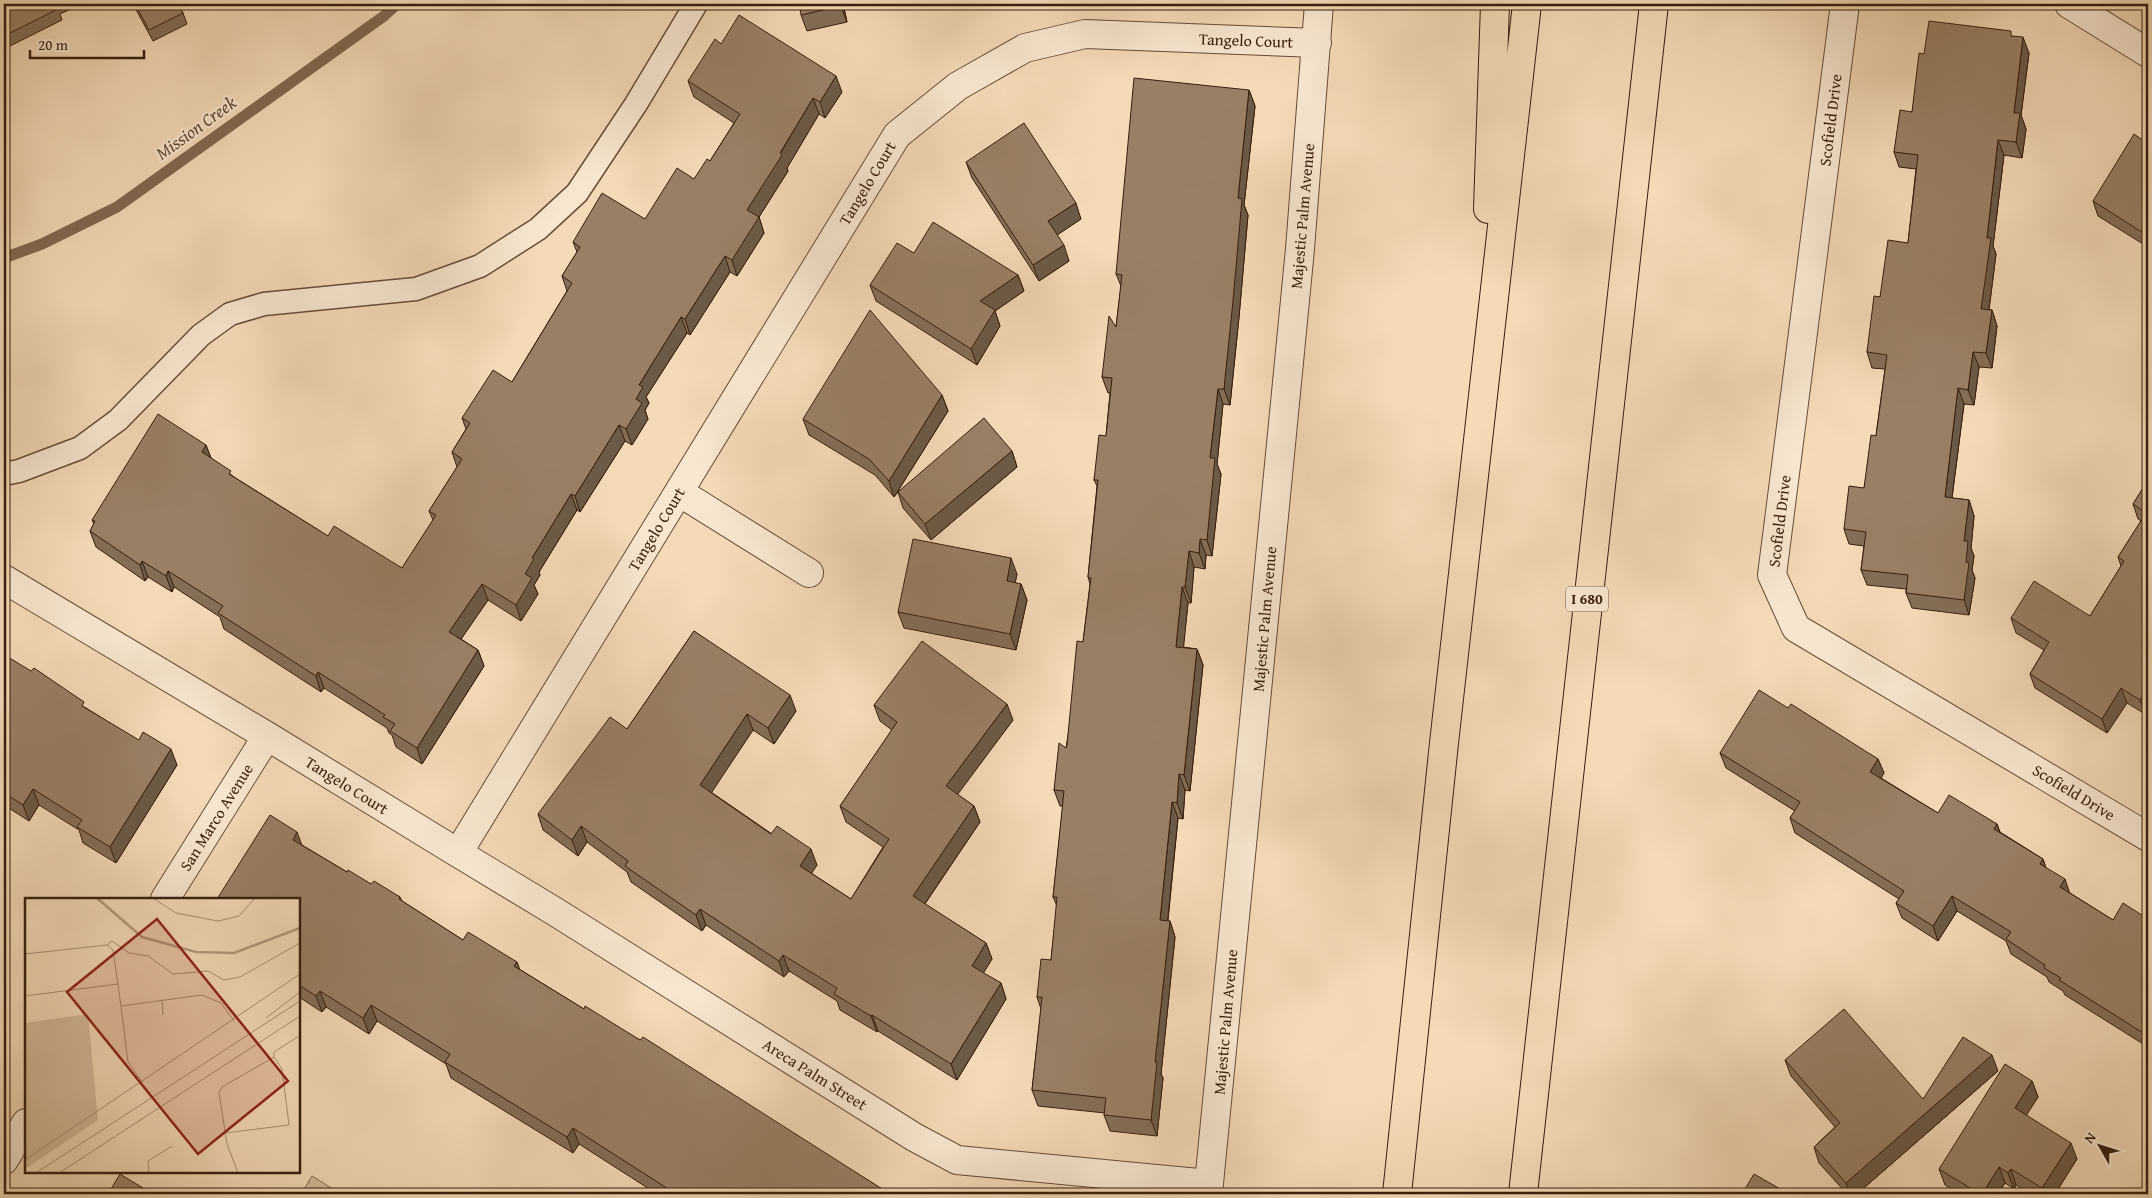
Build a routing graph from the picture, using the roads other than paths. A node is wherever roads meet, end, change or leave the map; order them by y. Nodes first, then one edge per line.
1 (696, 4) edge
2 (1319, 4) edge
3 (1496, 4) edge
4 (1527, 4) edge
5 (1654, 4) edge
6 (1844, 4) edge
7 (2069, 4) edge
8 (1317, 43) junction
9 (2148, 53) edge
10 (1479, 432) junction
11 (4, 474) edge
12 (679, 492) junction
13 (810, 573) dead end
14 (4, 579) edge
15 (267, 736) junction
16 (2148, 837) edge
17 (458, 853) junction
18 (167, 898) edge
19 (25, 1125) edge
20 (4, 1160) edge
21 (1209, 1189) edge
22 (1397, 1194) edge
23 (1523, 1194) edge

1 - 11 lane
2 - 8 street, Majestic Palm Avenue
3 - 10 highway
4 - 10 highway
5 - 23 highway, I 680
6 - 16 street, Scofield Drive
7 - 9 street
8 - 12 street, Tangelo Court
8 - 21 street, Majestic Palm Avenue
10 - 22 highway
12 - 13 street
12 - 17 street, Tangelo Court
14 - 15 street, Tangelo Court
15 - 17 street, Tangelo Court
15 - 18 street, San Marco Avenue
17 - 21 street, Areca Palm Street
19 - 20 street

